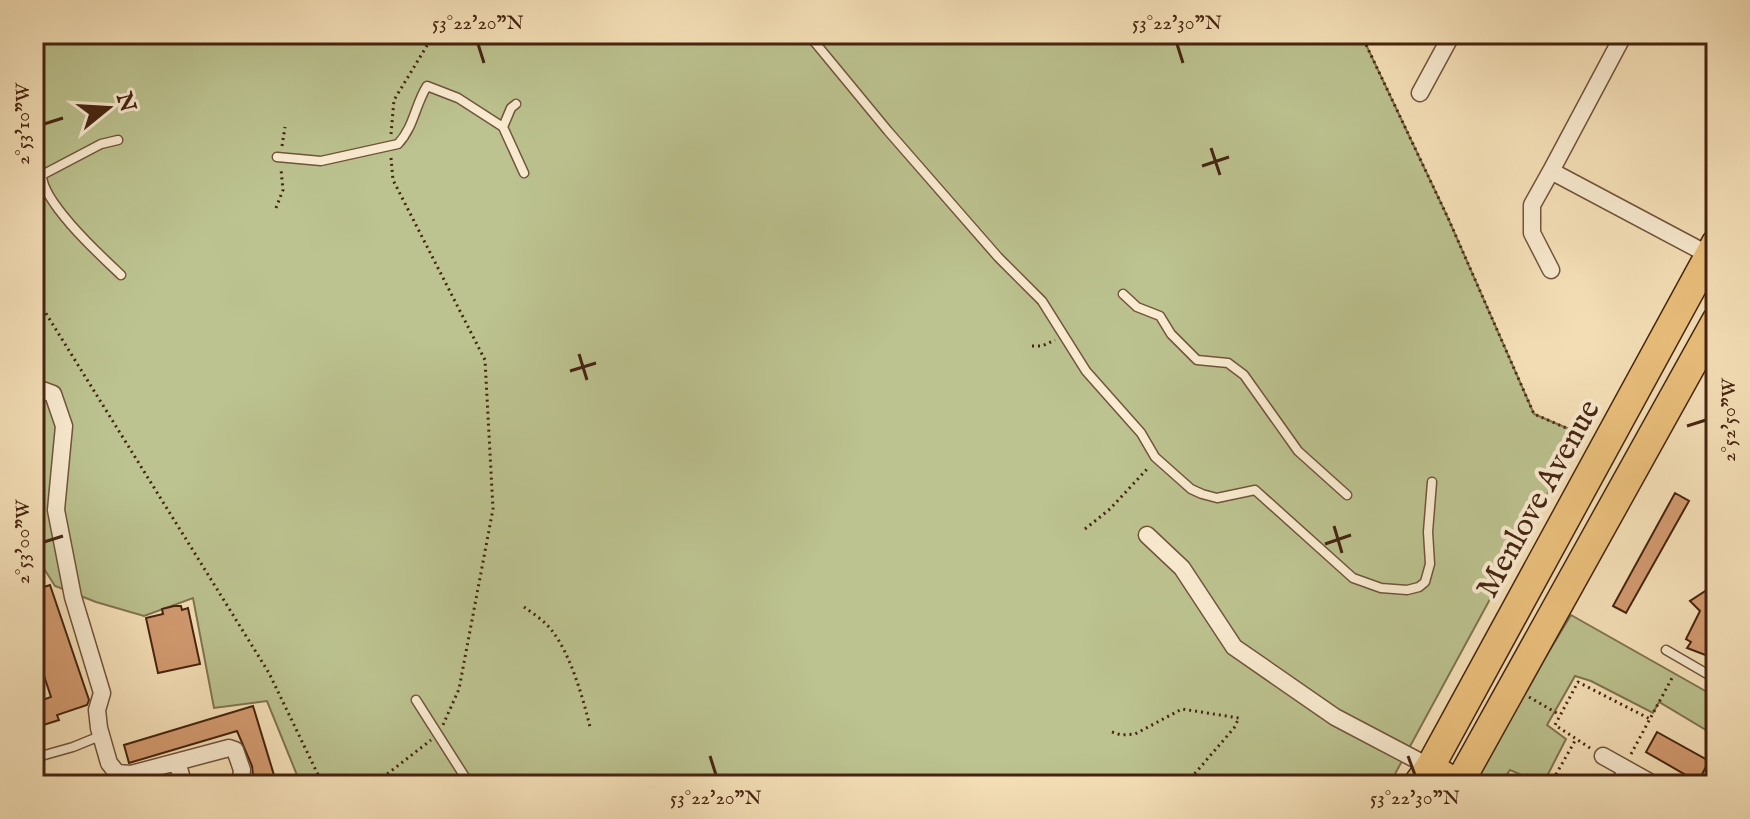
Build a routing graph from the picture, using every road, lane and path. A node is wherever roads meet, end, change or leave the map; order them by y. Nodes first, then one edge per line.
1 (434, 34) edge
2 (808, 34) edge
3 (1361, 34) edge
4 (1452, 34) edge
5 (1624, 34) edge
6 (1420, 93) dead end
7 (516, 104) dead end
8 (503, 127) junction
9 (118, 140) dead end
10 (390, 146) junction
11 (277, 157) dead end
12 (1551, 171) junction
13 (524, 173) dead end
14 (1713, 249) edge
15 (1551, 270) dead end
16 (121, 275) dead end
17 (1123, 294) dead end
18 (34, 300) edge
19 (1716, 321) edge
20 (1063, 337) junction
21 (1032, 346) dead end
22 (34, 387) edge
23 (1591, 439) dead end
24 (1158, 460) junction
25 (1432, 482) dead end
26 (1347, 495) dead end
27 (1085, 529) dead end
28 (1147, 535) dead end
29 (524, 607) dead end
30 (1666, 650) dead end
31 (1672, 678) dead end
32 (1716, 679) edge
33 (1513, 688) junction
34 (416, 700) dead end
35 (1560, 715) junction
36 (1650, 719) junction
37 (590, 727) dead end
38 (1112, 732) dead end
39 (438, 734) junction
40 (101, 735) junction
41 (1576, 739) junction
42 (1603, 756) joint
43 (34, 758) edge
44 (177, 762) junction
45 (1624, 768) junction
46 (1423, 776) edge
47 (184, 785) edge
48 (240, 785) edge
49 (323, 785) edge
50 (373, 785) edge
51 (470, 785) edge
52 (1185, 785) edge
53 (1458, 785) edge
54 (1550, 785) edge
55 (1614, 785) edge
56 (1655, 785) edge

1 - 10 path
2 - 20 lane
3 - 23 path
4 - 6 street
5 - 12 street
7 - 8 lane
8 - 10 lane
8 - 13 lane
9 - 16 lane
10 - 11 lane
10 - 39 path
12 - 14 street
12 - 15 street
14 - 46 highway, Menlove Avenue
17 - 26 lane
18 - 49 path
19 - 33 highway
20 - 21 path
20 - 24 lane
22 - 40 street
24 - 25 lane
24 - 27 path
28 - 46 street
29 - 37 path
30 - 32 lane
31 - 36 path
33 - 35 path
33 - 53 highway
34 - 39 lane
35 - 36 path
35 - 41 path
36 - 45 path
38 - 52 path
39 - 50 path
39 - 51 lane
40 - 43 lane
40 - 44 street
41 - 42 path
41 - 54 path
42 - 45 street
44 - 47 street
44 - 48 street
45 - 55 lane
45 - 56 street
46 - 53 highway

